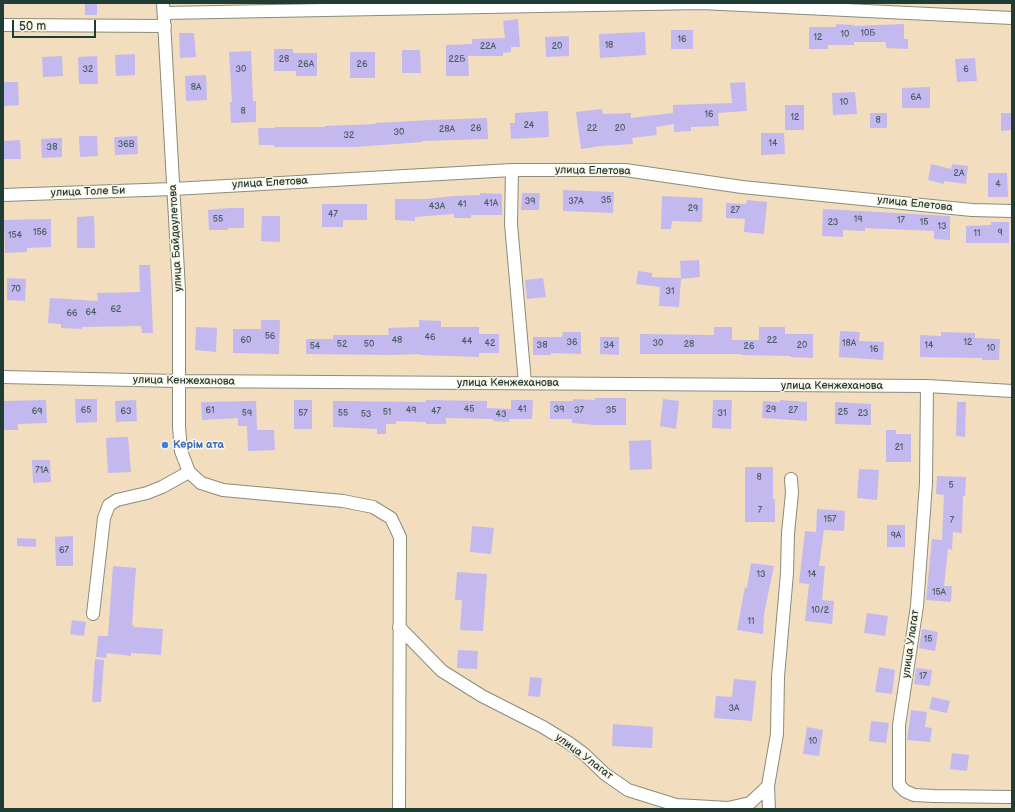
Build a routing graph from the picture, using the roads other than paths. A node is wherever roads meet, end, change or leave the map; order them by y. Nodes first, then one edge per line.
1 (163, 8) edge
2 (1012, 18) edge
3 (3, 25) edge
4 (165, 26) junction
5 (512, 170) junction
6 (173, 189) junction
7 (3, 195) edge
8 (1012, 211) edge
9 (3, 377) edge
10 (178, 381) junction
11 (525, 383) junction
12 (927, 386) junction
13 (1012, 391) edge
14 (188, 472) junction
15 (791, 479) dead end
16 (93, 614) dead end
17 (400, 627) junction
18 (768, 786) junction
19 (1012, 797) edge
20 (399, 809) edge
21 (769, 809) edge

1 - 2 street
1 - 4 street, улица Байдаулетова
3 - 4 street
4 - 6 street, улица Байдаулетова
5 - 6 street, улица Елетова
5 - 8 street, улица Елетова
5 - 11 street
6 - 7 street, улица Толе Би
6 - 10 street, улица Байдаулетова
9 - 10 street, улица Кенжеханова
10 - 11 street, улица Кенжеханова
10 - 14 street, улица Байдаулетова
11 - 12 street, улица Кенжеханова
12 - 13 street, улица Кенжеханова
12 - 19 street, улица Улагат
14 - 16 street
14 - 17 street
15 - 18 street
17 - 18 street, улица Улагат
17 - 20 street
18 - 21 street

